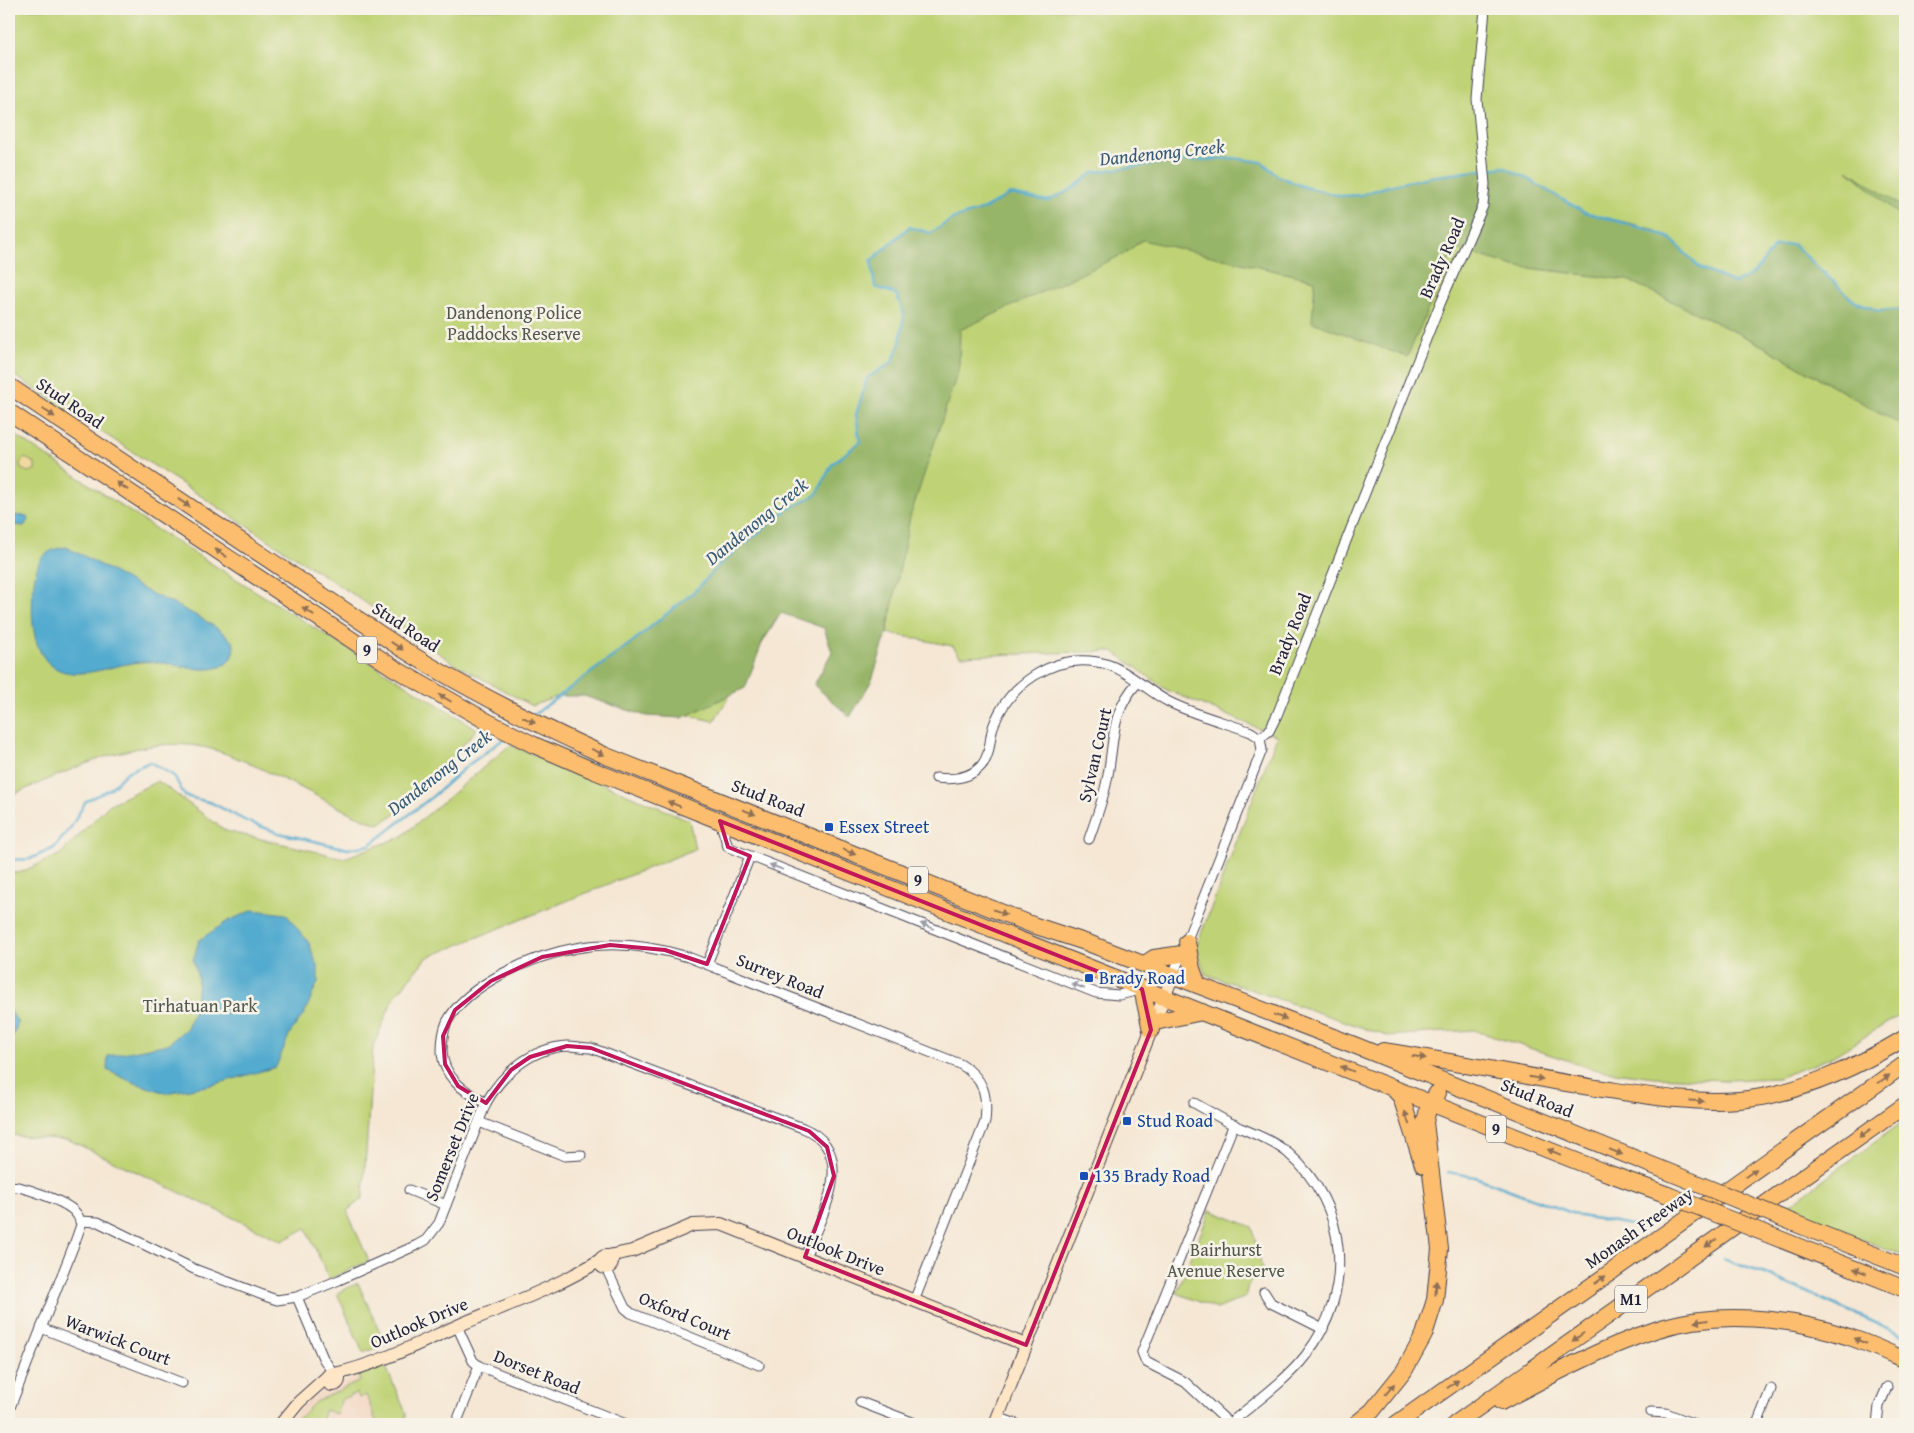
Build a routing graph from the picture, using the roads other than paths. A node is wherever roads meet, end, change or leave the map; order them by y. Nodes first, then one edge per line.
1 (1485, 9) edge
2 (9, 386) edge
3 (9, 412) edge
4 (1138, 682) junction
5 (1260, 738) junction
6 (936, 778) dead end
7 (720, 821) junction
8 (1089, 839) dead end
9 (750, 856) junction
10 (1184, 948) junction
11 (707, 964) junction
12 (1145, 964) junction
13 (1173, 975) junction
14 (1198, 985) junction
15 (1142, 989) junction
16 (1164, 998) junction
17 (1202, 1012) junction
18 (1153, 1026) junction
19 (1905, 1038) edge
20 (1354, 1045) junction
21 (1905, 1064) edge
22 (1471, 1065) junction
23 (1443, 1082) junction
24 (1392, 1087) junction
25 (486, 1103) junction
26 (1194, 1103) dead end
27 (1432, 1103) junction
28 (1905, 1105) edge
29 (479, 1122) junction
30 (1234, 1124) junction
31 (581, 1155) dead end
32 (1432, 1179) junction
33 (9, 1186) edge
34 (409, 1190) dead end
35 (446, 1205) junction
36 (80, 1221) junction
37 (805, 1257) junction
38 (607, 1264) junction
39 (1905, 1267) edge
40 (1905, 1289) edge
41 (1264, 1292) dead end
42 (297, 1297) junction
43 (914, 1301) junction
44 (457, 1326) junction
45 (41, 1328) junction
46 (1323, 1329) junction
47 (1026, 1345) junction
48 (1905, 1360) edge
49 (759, 1365) dead end
50 (480, 1366) junction
51 (332, 1378) junction
52 (182, 1383) dead end
53 (1887, 1387) dead end
54 (1771, 1389) dead end
55 (860, 1402) dead end
56 (9, 1410) edge
57 (1651, 1412) dead end
58 (996, 1420) edge
59 (281, 1424) edge
60 (456, 1424) edge
61 (626, 1424) edge
62 (917, 1424) edge
63 (1016, 1424) edge
64 (1230, 1424) edge
65 (1356, 1424) edge
66 (1396, 1424) edge
67 (1455, 1424) edge
68 (1459, 1424) edge
69 (1694, 1424) edge
70 (1757, 1424) edge
71 (1877, 1424) edge

1 - 5 street, Brady Road
2 -> 12 highway, Stud Road / 9
7 -> 3 highway, 9
4 - 5 street
4 - 6 street
4 - 8 street, Sylvan Court
5 - 10 street
7 - 9 street
7 - 15 highway, 9
9 - 11 street
15 -> 9 street
10 - 12 highway
10 - 13 street
10 - 14 highway
11 - 25 street, Surrey Road
11 - 43 street, Surrey Road
12 - 13 highway, Stud Road / 9
13 - 14 highway, Stud Road / 9
13 - 16 street
14 -> 20 highway, Stud Road / 9
15 - 16 highway, 9
15 - 18 highway
16 - 17 highway, 9
16 - 18 street
17 - 18 highway
24 -> 17 highway, 9
18 - 47 street
22 -> 19 highway
20 -> 22 highway
20 - 23 highway, Stud Road / 9
66 -> 21 highway, Monash Freeway / M1
22 - 23 highway
23 - 27 highway
23 -> 39 highway, Stud Road / 9, bridge
24 - 27 highway, 9
32 -> 24 highway
25 - 29 street, Somerset Drive
25 - 37 street, Somerset Drive
26 - 30 street
27 - 32 highway
40 -> 27 highway, 9, bridge
28 -> 67 highway, M1
29 - 31 street
29 - 35 street, Somerset Drive
30 - 46 street
30 - 64 street
65 -> 32 highway
33 - 36 street
34 - 35 street
35 - 42 street, Somerset Drive
36 - 42 street, Somerset Drive
36 - 45 street
37 - 38 street, Outlook Drive
37 - 43 street, Outlook Drive
38 - 44 street, Outlook Drive
38 - 49 street, Oxford Court
41 - 46 street
42 - 51 street
43 - 47 street, Outlook Drive
44 - 50 street, Dorset Road
44 - 51 street, Outlook Drive
45 - 52 street, Warwick Court
45 - 56 street
46 - 64 street
47 - 58 street
48 -> 68 highway
50 - 60 street
50 - 61 street, Dorset Road
51 - 59 street, Outlook Drive
53 - 71 street
54 - 70 street
55 - 62 street
57 - 69 street
58 - 63 street

